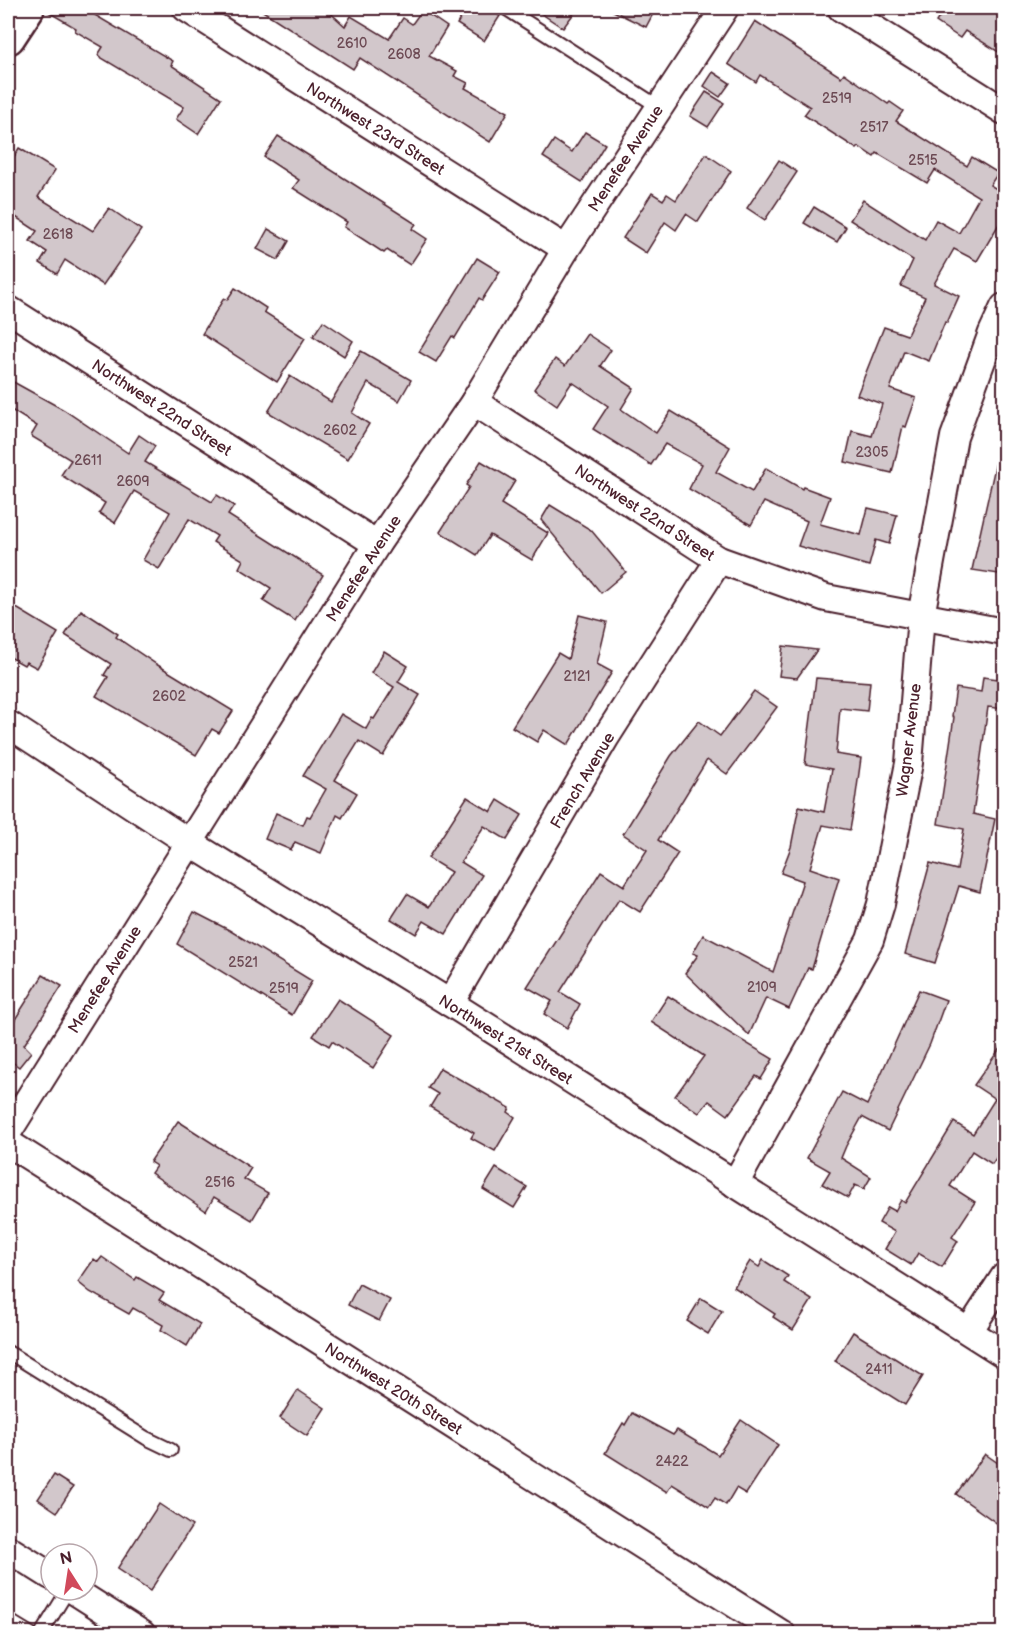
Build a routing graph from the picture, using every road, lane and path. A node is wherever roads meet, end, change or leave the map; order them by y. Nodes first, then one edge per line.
1 (27, 8) edge
2 (186, 8) edge
3 (505, 8) edge
4 (725, 8) edge
5 (841, 8) edge
6 (8, 37) edge
7 (659, 107) junction
8 (1005, 111) edge
9 (566, 249) junction
10 (1005, 307) edge
11 (8, 309) edge
12 (474, 402) junction
13 (377, 544) junction
14 (718, 560) junction
15 (921, 616) junction
16 (1005, 632) edge
17 (8, 724) edge
18 (190, 843) junction
19 (450, 1003) junction
20 (8, 1132) edge
21 (8, 1143) edge
22 (735, 1184) junction
23 (1005, 1277) edge
24 (969, 1331) junction
25 (8, 1352) edge
26 (1005, 1354) edge
27 (171, 1450) dead end
28 (8, 1549) edge
29 (39, 1568) edge
30 (61, 1602) edge
31 (92, 1602) edge
32 (8, 1620) edge
33 (30, 1634) edge
34 (41, 1634) edge
35 (142, 1634) edge
36 (782, 1634) edge

1 - 6 main road
2 - 9 street, Northwest 23rd Street
3 - 7 lane
4 - 7 street, Menefee Avenue
5 - 8 street
7 - 9 street, Menefee Avenue
9 - 12 street, Menefee Avenue
10 - 15 street, Wagner Avenue
11 - 13 street, Northwest 22nd Street
12 - 13 street, Menefee Avenue
12 - 14 street, Northwest 22nd Street
13 - 18 street, Menefee Avenue
14 - 15 street, Northwest 22nd Street
14 - 19 street, French Avenue
15 - 16 street, Northwest 22nd Street
15 - 22 street, Wagner Avenue
17 - 18 street, Northwest 21st Street
18 - 19 street, Northwest 21st Street
18 - 20 street, Menefee Avenue
19 - 22 street, Northwest 21st Street
21 - 36 street, Northwest 20th Street
22 - 24 street, Northwest 21st Street
23 - 24 street
24 - 26 street, Northwest 21st Street
25 - 27 lane
28 - 29 street
30 - 34 lane
31 - 35 street
32 - 33 lane

